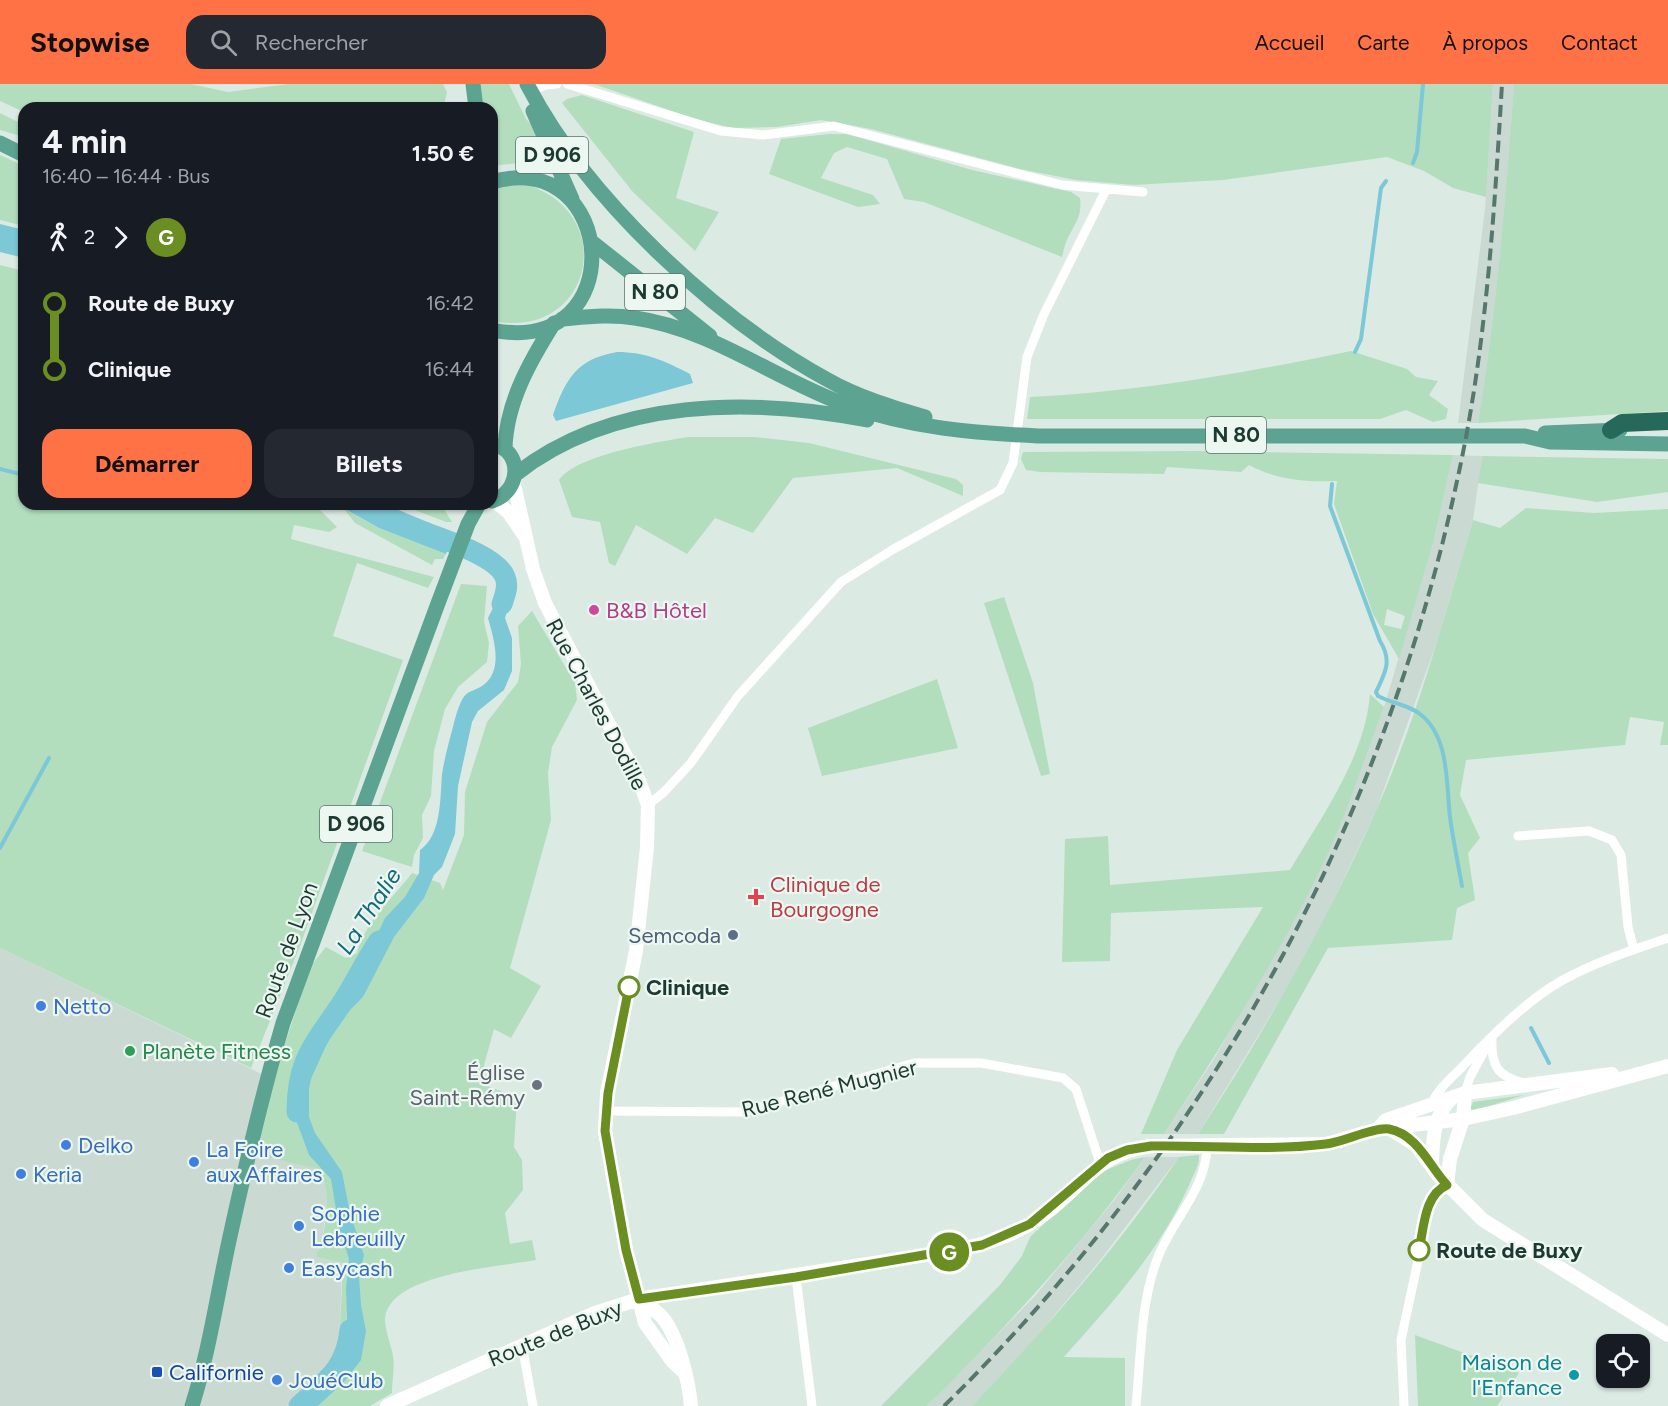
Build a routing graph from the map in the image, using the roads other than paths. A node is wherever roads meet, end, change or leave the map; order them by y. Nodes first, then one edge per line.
1 (557, 84) edge
2 (567, 84) edge
3 (526, 86) edge
4 (0, 143) edge
5 (18, 152) edge
6 (498, 181) edge
7 (1106, 190) junction
8 (1143, 192) dead end
9 (574, 205) junction
10 (592, 242) junction
11 (558, 321) junction
12 (498, 331) edge
13 (717, 342) junction
14 (1668, 421) edge
15 (923, 426) junction
16 (1668, 429) edge
17 (1611, 430) junction
18 (958, 431) junction
19 (1525, 436) junction
20 (1668, 444) edge
21 (498, 446) edge
22 (515, 479) junction
23 (498, 498) edge
24 (498, 507) edge
25 (469, 510) edge
26 (481, 510) edge
27 (467, 527) junction
28 (526, 536) junction
29 (648, 805) junction
30 (1518, 836) dead end
31 (1668, 938) edge
32 (1634, 950) junction
33 (1492, 1038) junction
34 (1668, 1066) edge
35 (1650, 1070) junction
36 (1528, 1084) junction
37 (1459, 1095) junction
38 (1432, 1102) junction
39 (606, 1111) junction
40 (1463, 1119) junction
41 (1435, 1122) junction
42 (1384, 1129) junction
43 (1207, 1145) junction
44 (1100, 1163) junction
45 (1432, 1163) junction
46 (1447, 1185) junction
47 (796, 1277) junction
48 (639, 1299) junction
49 (1668, 1335) edge
50 (522, 1345) junction
51 (192, 1406) edge
52 (387, 1406) edge
53 (533, 1406) edge
54 (691, 1406) edge
55 (812, 1406) edge
56 (1136, 1406) edge
57 (1404, 1406) edge

1 - 3 street
2 - 7 street
3 - 9 main road, D 906
3 - 18 main road
4 - 5 main road
6 - 9 main road
7 - 8 street
7 - 29 street
9 - 10 main road
10 - 11 main road
10 - 13 main road, N 80
11 - 12 main road
11 - 13 main road, N 80
11 - 21 main road
13 - 15 main road, N 80
14 - 17 highway
15 - 18 main road, N 80
15 - 22 main road
16 - 17 main road, N 80
17 - 19 main road, N 80
18 - 19 main road, N 80
19 - 20 main road, N 80
21 - 22 main road
22 - 23 main road
22 - 28 main road, Rue Charles Dodille
24 - 28 main road, Rue Charles Dodille
25 - 27 main road, Route de Lyon / D 906
26 - 27 main road, Route de Lyon / D 906
27 - 51 main road, Route de Lyon / D 906
28 - 29 main road, Rue Charles Dodille
29 - 39 main road, Rue Charles Dodille
30 - 32 street
31 - 32 street
32 - 33 street
33 - 36 street, Route de Buxy
33 - 37 street
33 - 38 street
34 - 35 main road, Route de Buxy
35 - 36 main road, Route de Buxy
35 - 40 main road, Route de Buxy
36 - 37 main road, Route de Buxy
37 - 38 main road, Route de Buxy
37 - 40 main road
37 - 41 main road
38 - 42 main road, Route de Buxy
39 - 44 street, Rue René Mugnier
39 - 48 main road, Rue Charles Dodille
40 - 41 main road, Route de Buxy
40 - 46 main road
41 - 42 main road, Route de Buxy
41 - 45 main road
42 - 43 main road, Route de Buxy
42 - 45 main road
43 - 44 main road, Route de Buxy
43 - 56 street
44 - 47 main road, Route de Buxy
45 - 46 main road
46 - 49 main road
46 - 57 street
47 - 48 main road, Route de Buxy
47 - 55 street
48 - 50 main road, Route de Buxy
48 - 54 main road
50 - 52 main road, Route de Buxy
50 - 53 street

